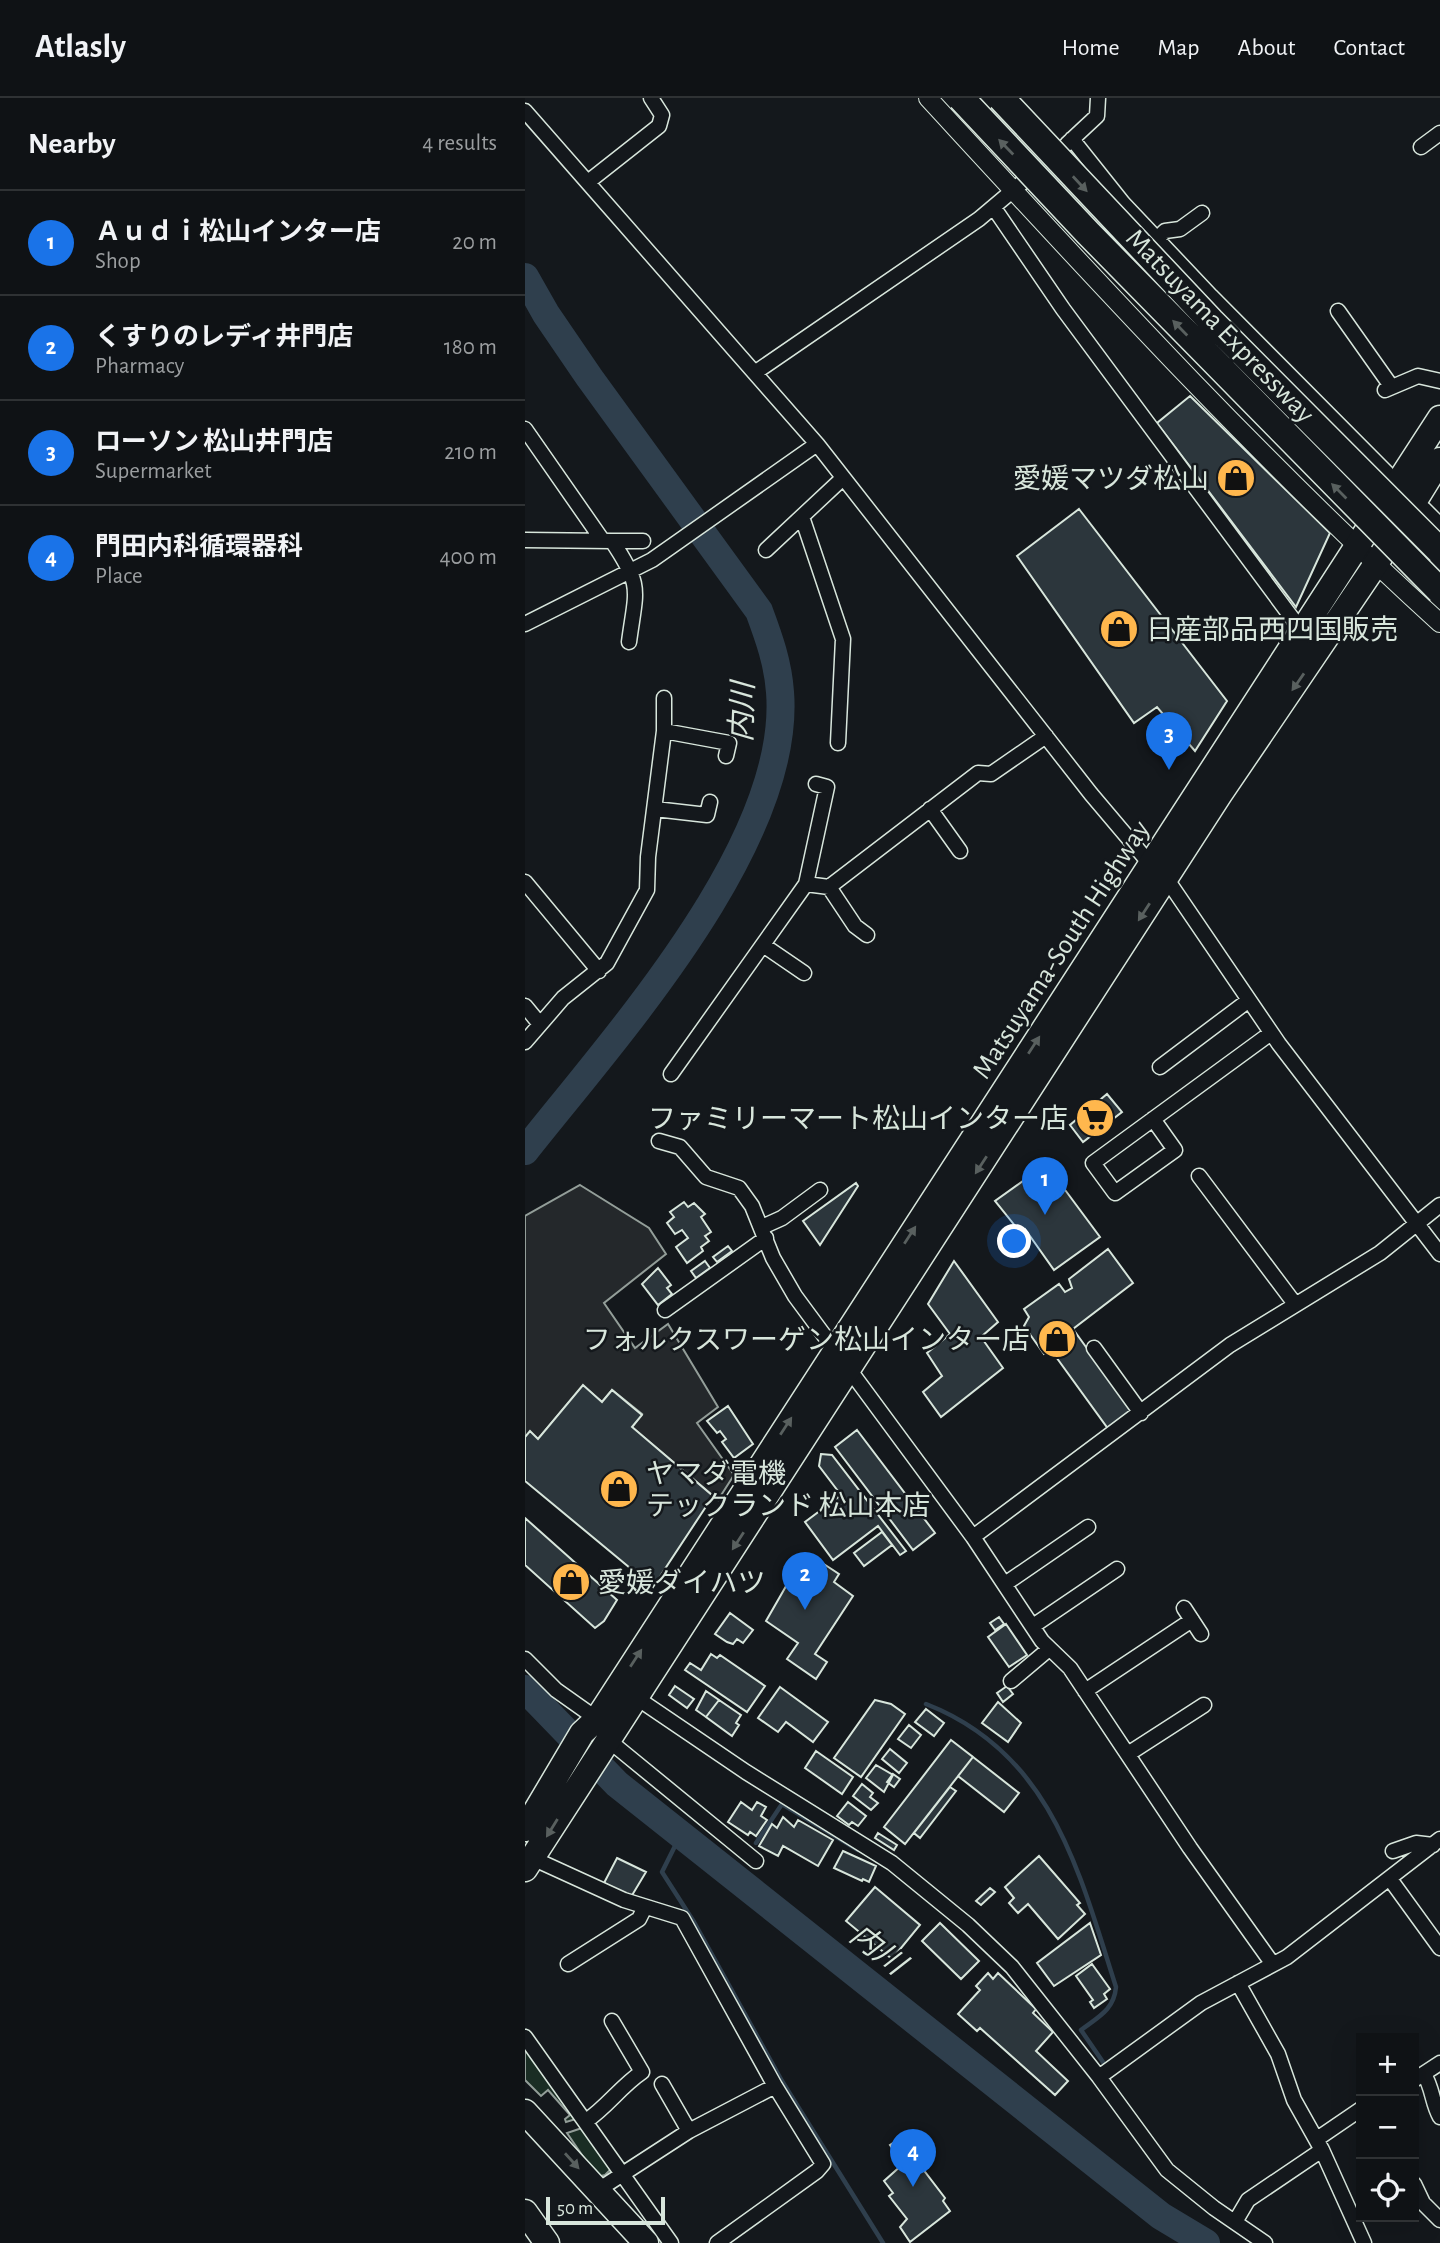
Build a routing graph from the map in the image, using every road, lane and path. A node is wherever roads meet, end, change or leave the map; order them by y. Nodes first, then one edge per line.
1 (651, 98) edge
2 (928, 98) edge
3 (961, 98) edge
4 (1001, 98) edge
5 (1098, 98) edge
6 (525, 111) edge
7 (1440, 133) edge
8 (1072, 139) junction
9 (1421, 147) dead end
10 (588, 182) junction
11 (1014, 191) junction
12 (994, 208) junction
13 (1202, 213) dead end
14 (1157, 239) junction
15 (1338, 312) dead end
16 (756, 372) junction
17 (1440, 381) edge
18 (1440, 418) edge
19 (525, 429) edge
20 (817, 444) junction
21 (1440, 460) edge
22 (1387, 473) dead end
23 (843, 478) junction
24 (1424, 509) dead end
25 (801, 517) junction
26 (1440, 525) edge
27 (525, 540) edge
28 (607, 541) junction
29 (643, 541) dead end
30 (1358, 547) junction
31 (766, 550) dead end
32 (1440, 551) edge
33 (1376, 564) junction
34 (632, 571) junction
35 (1440, 591) edge
36 (1440, 623) edge
37 (525, 624) edge
38 (1302, 631) junction
39 (629, 642) dead end
40 (1319, 652) junction
41 (664, 698) dead end
42 (664, 732) junction
43 (1046, 736) junction
44 (838, 743) dead end
45 (726, 756) dead end
46 (816, 784) dead end
47 (710, 802) dead end
48 (655, 809) junction
49 (930, 809) junction
50 (960, 851) dead end
51 (1158, 871) junction
52 (525, 884) edge
53 (806, 884) junction
54 (829, 887) junction
55 (867, 935) dead end
56 (762, 945) junction
57 (599, 971) junction
58 (804, 972) dead end
59 (1249, 1000) junction
60 (525, 1006) edge
61 (539, 1023) junction
62 (1271, 1032) junction
63 (525, 1042) edge
64 (1160, 1067) dead end
65 (671, 1074) dead end
66 (1153, 1119) junction
67 (659, 1141) dead end
68 (1199, 1176) dead end
69 (820, 1190) dead end
70 (1440, 1205) edge
71 (1417, 1225) junction
72 (764, 1232) junction
73 (1440, 1254) edge
74 (1295, 1304) junction
75 (665, 1310) dead end
76 (1094, 1348) dead end
77 (843, 1360) junction
78 (1141, 1413) junction
79 (1088, 1527) dead end
80 (973, 1537) junction
81 (1117, 1569) dead end
82 (1005, 1584) junction
83 (1033, 1626) junction
84 (1201, 1634) dead end
85 (1049, 1649) junction
86 (525, 1659) edge
87 (1011, 1681) dead end
88 (626, 1691) junction
89 (1085, 1691) junction
90 (1204, 1705) dead end
91 (597, 1735) junction
92 (1128, 1754) junction
93 (569, 1780) junction
94 (525, 1829) edge
95 (1436, 1842) edge
96 (1393, 1851) dead end
97 (756, 1861) dead end
98 (529, 1864) edge
99 (1390, 1880) junction
100 (645, 1907) junction
101 (1440, 1948) edge
102 (1272, 1963) junction
103 (568, 1964) dead end
104 (1238, 1983) junction
105 (612, 2021) dead end
106 (525, 2037) edge
107 (1440, 2063) edge
108 (1099, 2077) junction
109 (1419, 2077) edge
110 (662, 2084) dead end
111 (775, 2086) junction
112 (525, 2112) edge
113 (1356, 2113) edge
114 (1440, 2117) edge
115 (586, 2121) junction
116 (689, 2131) junction
117 (1320, 2144) junction
118 (622, 2173) junction
119 (598, 2190) junction
120 (1419, 2195) edge
121 (525, 2213) edge
122 (1440, 2220) edge
123 (1234, 2222) junction
124 (547, 2243) edge
125 (646, 2243) edge
126 (671, 2243) edge
127 (717, 2243) edge
128 (1265, 2243) edge
129 (1364, 2243) edge

1 - 10 street
2 - 11 street
35 -> 3 highway, Matsuyama Expressway, bridge
4 -> 32 highway, Matsuyama Expressway, bridge
5 - 8 street
6 - 10 street
7 - 9 street
8 - 11 street
8 - 14 street
10 - 16 street
11 - 12 street
11 - 30 street
12 - 16 street
12 - 38 street
13 - 14 street
14 - 22 street
15 - 17 street
16 - 20 street
18 - 30 highway, Matsuyama-South Highway
19 - 28 street
20 - 23 street
20 - 34 street
21 - 33 highway, Matsuyama-South Highway
23 - 25 street
23 - 43 street
24 - 26 street
25 - 31 street
25 - 44 street
27 - 28 street
28 - 29 street
28 - 34 street
30 - 33 street
30 - 38 highway, Matsuyama-South Highway
33 - 36 street
33 - 40 highway, Matsuyama-South Highway
34 - 37 street
34 - 39 street
38 - 40 street
38 - 51 highway, Matsuyama-South Highway
40 -> 51 highway, Matsuyama-South Highway
41 - 42 street
42 - 45 street
42 - 48 street
43 - 49 street
43 - 51 street
46 - 53 street
47 - 48 street
48 - 57 street
49 - 50 street
49 - 54 street
51 - 59 street
51 - 77 highway, Matsuyama-South Highway
52 - 57 street
53 - 54 street
53 - 56 street
54 - 55 street
56 - 58 street
56 - 65 street
57 - 61 street
59 - 62 street
59 - 64 street
60 - 61 street
61 - 63 street
62 - 66 street
62 - 71 street
66 - 66 street
67 - 72 street
68 - 74 street
69 - 72 street
70 - 71 street
71 - 73 street
71 - 74 street
72 - 75 street
72 - 77 street
74 - 78 street
76 - 78 street
77 - 80 street
77 - 88 highway, Matsuyama-South Highway
78 - 80 street
79 - 82 street
80 - 82 street
81 - 83 street
82 - 83 street
83 - 85 street
84 - 89 street
85 - 87 street
85 - 89 street
86 - 91 street
88 - 91 highway, Matsuyama-South Highway
88 - 108 street
89 - 92 street
90 - 92 street
91 - 93 highway, Matsuyama-South Highway
91 - 97 street
92 - 102 street
93 - 94 highway, Matsuyama-South Highway
93 -> 98 highway, Matsuyama-South Highway
95 - 96 street
95 - 99 street
98 - 100 street
99 - 101 street
99 - 102 street
100 - 103 street
100 - 111 street
102 - 104 street
104 - 108 street
104 - 117 street
105 - 115 street
106 - 115 street
107 - 109 street
108 - 123 street
109 - 114 street
110 - 116 street
111 - 116 street
111 - 127 street
112 -> 119 highway
113 - 117 street
115 - 118 street
116 - 118 street
117 - 123 street
117 - 129 street
118 - 119 street
118 - 126 street
119 - 125 highway
120 - 122 street
121 - 124 highway
123 - 128 street

